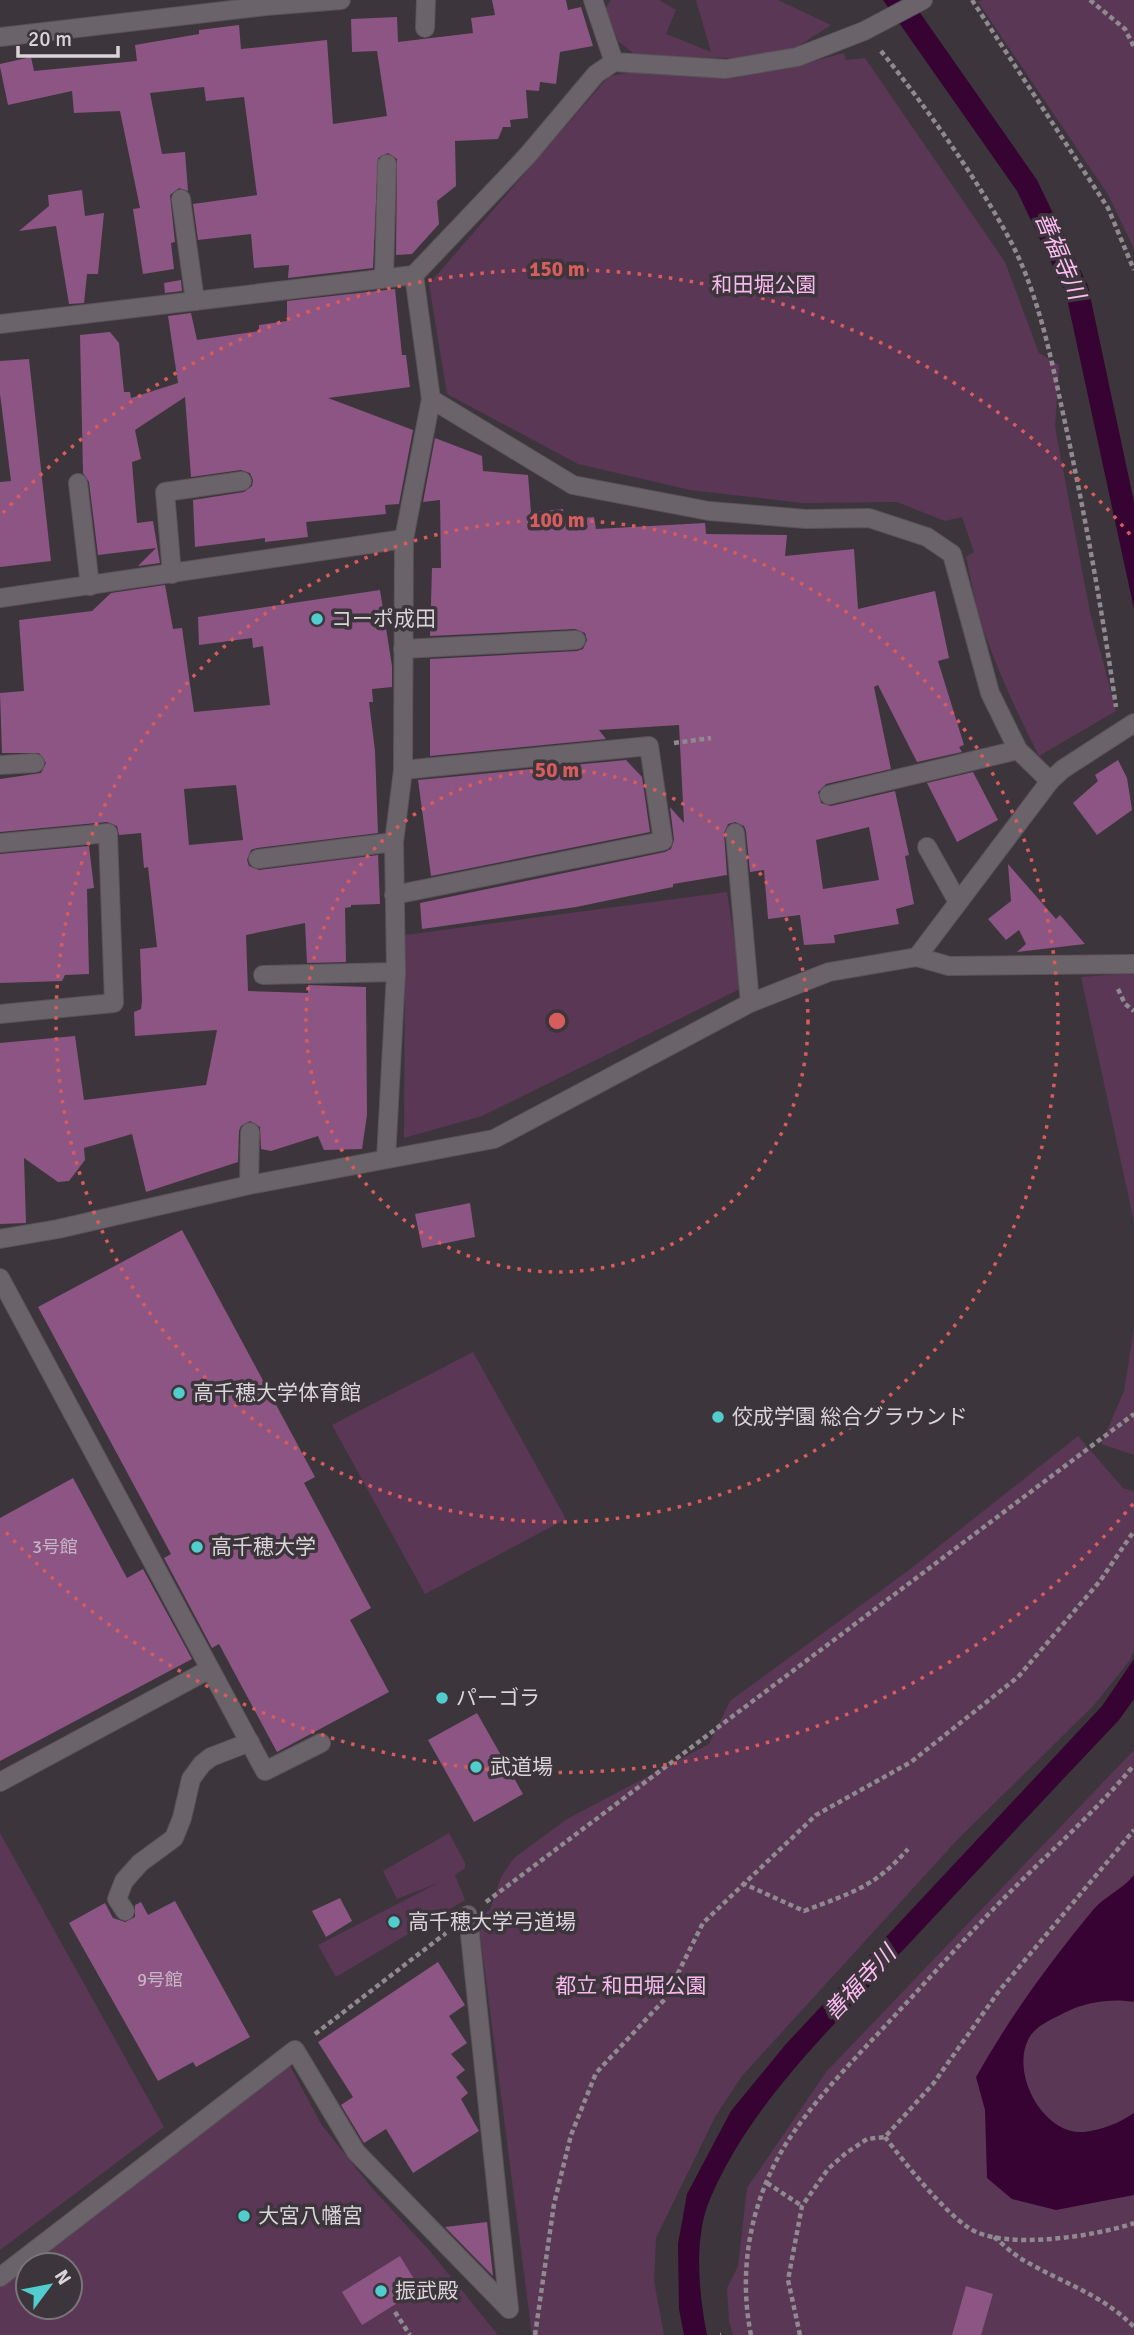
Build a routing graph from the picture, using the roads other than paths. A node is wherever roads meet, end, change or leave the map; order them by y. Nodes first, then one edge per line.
1 (341, 0) edge
2 (426, 0) edge
3 (593, 0) edge
4 (923, 0) edge
5 (425, 28) dead end
6 (0, 37) edge
7 (614, 62) junction
8 (387, 164) dead end
9 (181, 199) dead end
10 (414, 275) junction
11 (384, 278) junction
12 (195, 301) junction
13 (0, 324) edge
14 (431, 399) junction
15 (242, 481) dead end
16 (78, 483) dead end
17 (404, 539) junction
18 (172, 573) junction
19 (90, 586) junction
20 (0, 598) edge
21 (576, 640) dead end
22 (403, 649) junction
23 (1128, 727) edge
24 (1018, 750) junction
25 (35, 762) dead end
26 (0, 765) edge
27 (403, 771) junction
28 (1050, 781) junction
29 (828, 795) dead end
30 (735, 833) dead end
31 (394, 842) junction
32 (0, 843) edge
33 (927, 847) dead end
34 (258, 859) dead end
35 (394, 895) junction
36 (958, 902) junction
37 (917, 957) junction
38 (1134, 964) edge
39 (396, 972) junction
40 (263, 975) dead end
41 (750, 1003) junction
42 (0, 1014) edge
43 (250, 1132) dead end
44 (386, 1158) junction
45 (249, 1185) junction
46 (0, 1239) edge
47 (0, 1278) edge
48 (210, 1669) junction
49 (250, 1742) junction
50 (321, 1743) dead end
51 (0, 1782) edge
52 (125, 1911) dead end
53 (468, 1915) road end
54 (0, 2277) edge

1 - 6 street
2 - 5 street
3 - 7 street
4 - 7 street
7 - 10 street
8 - 11 street
9 - 12 street
10 - 11 street
10 - 14 street
11 - 12 street
12 - 13 street
14 - 17 street
14 - 24 street
15 - 18 street
16 - 19 street
17 - 18 street
17 - 22 street
18 - 19 street
19 - 20 street
21 - 22 street
22 - 27 street
23 - 28 street
24 - 28 street
24 - 29 street
25 - 26 street
27 - 31 street
27 - 35 street
28 - 36 street
30 - 41 street
31 - 34 street
31 - 35 street
32 - 42 street
33 - 36 street
35 - 39 street
36 - 37 street
37 - 38 street
37 - 41 street
39 - 40 street
39 - 44 street
41 - 44 street
43 - 45 street
44 - 45 street
45 - 46 street
47 - 48 street
48 - 49 street
48 - 51 street
49 - 50 street
49 - 52 street
53 - 54 street

